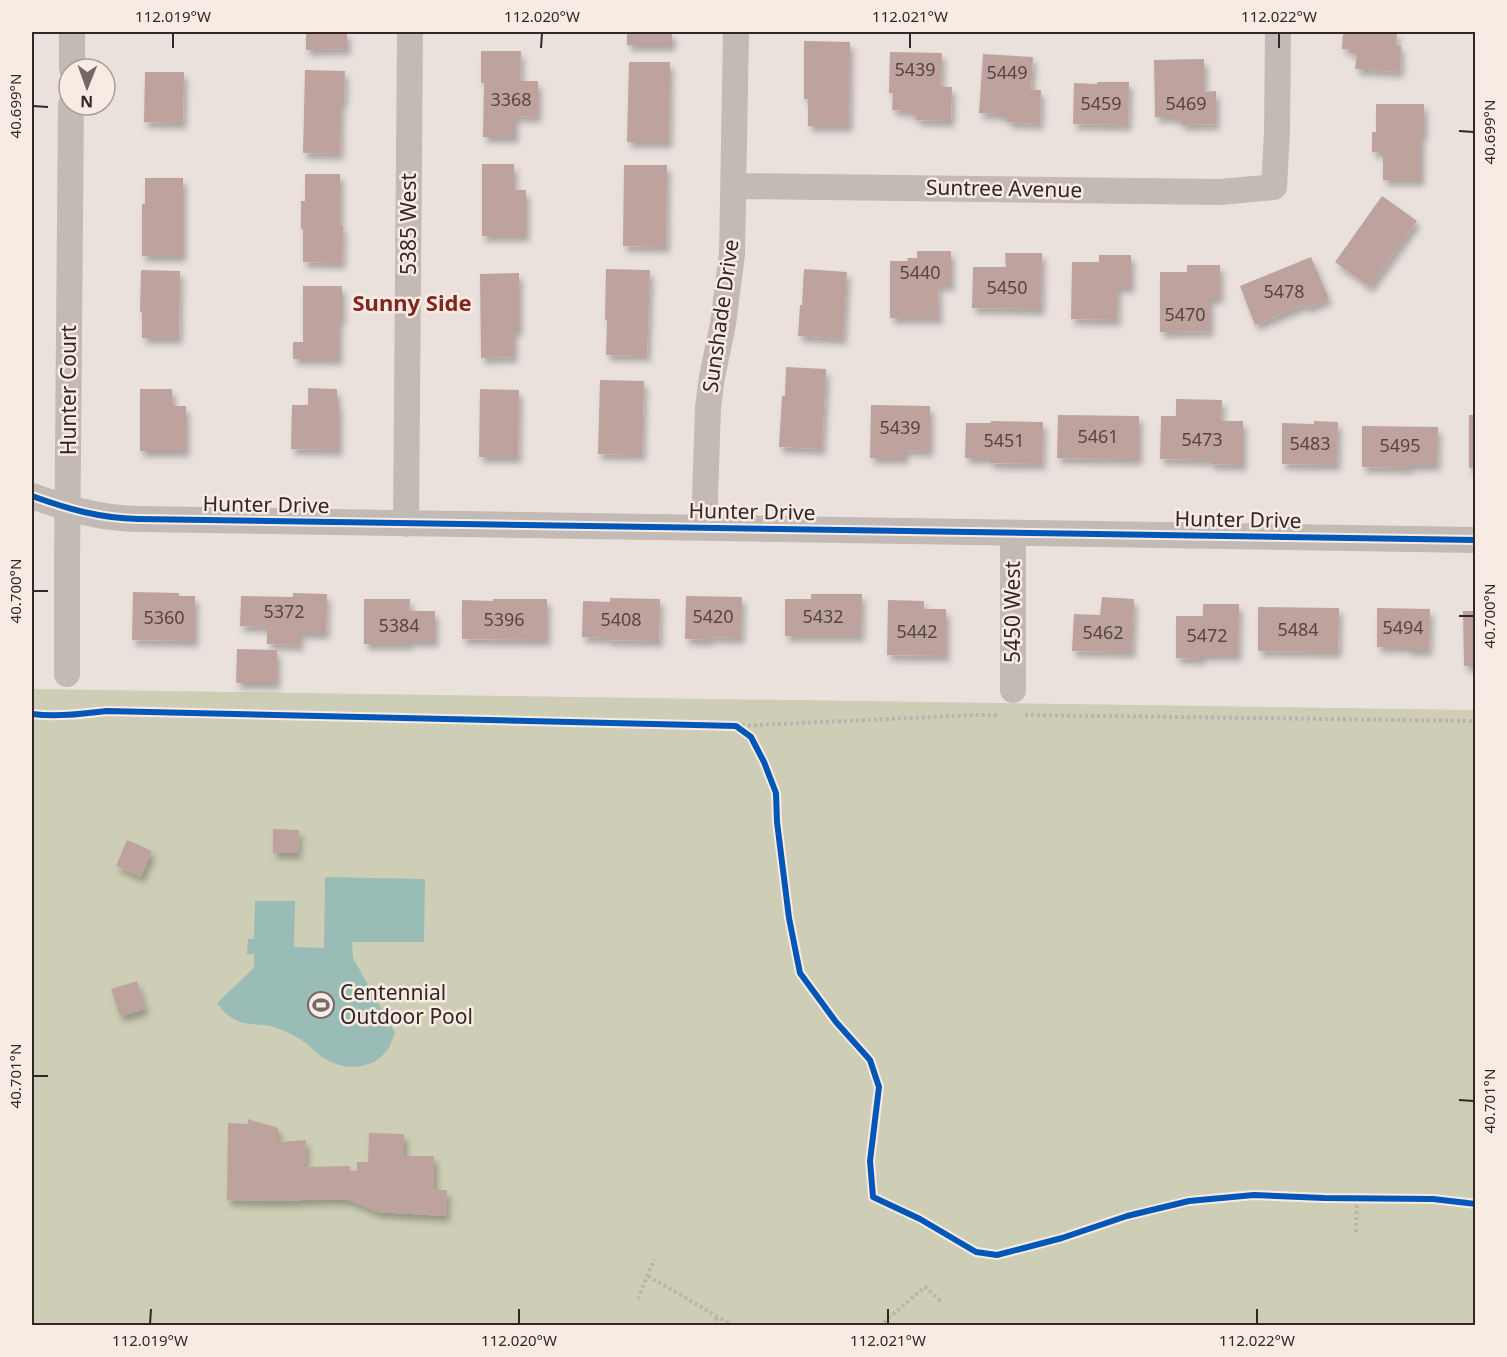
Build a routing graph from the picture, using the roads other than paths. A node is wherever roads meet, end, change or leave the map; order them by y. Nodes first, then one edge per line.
1 (72, 32) edge
2 (410, 32) edge
3 (735, 32) edge
4 (1278, 32) edge
5 (72, 57) edge
6 (71, 117) edge
7 (734, 186) junction
8 (32, 495) edge
9 (68, 508) junction
10 (406, 524) junction
11 (704, 528) junction
12 (1013, 533) junction
13 (1476, 540) edge
14 (67, 674) dead end
15 (1010, 703) road end

1 - 5 street
2 - 10 street, 5385 West
3 - 7 street, Sunshade Drive
4 - 7 street, Suntree Avenue
6 - 9 street, Hunter Court
7 - 11 street, Sunshade Drive
8 - 9 street, Hunter Drive
9 - 10 street, Hunter Drive
9 - 14 street, Hunter Court
10 - 11 street, Hunter Drive
11 - 12 street, Hunter Drive
12 - 13 street, Hunter Drive
12 - 15 street, 5450 West

